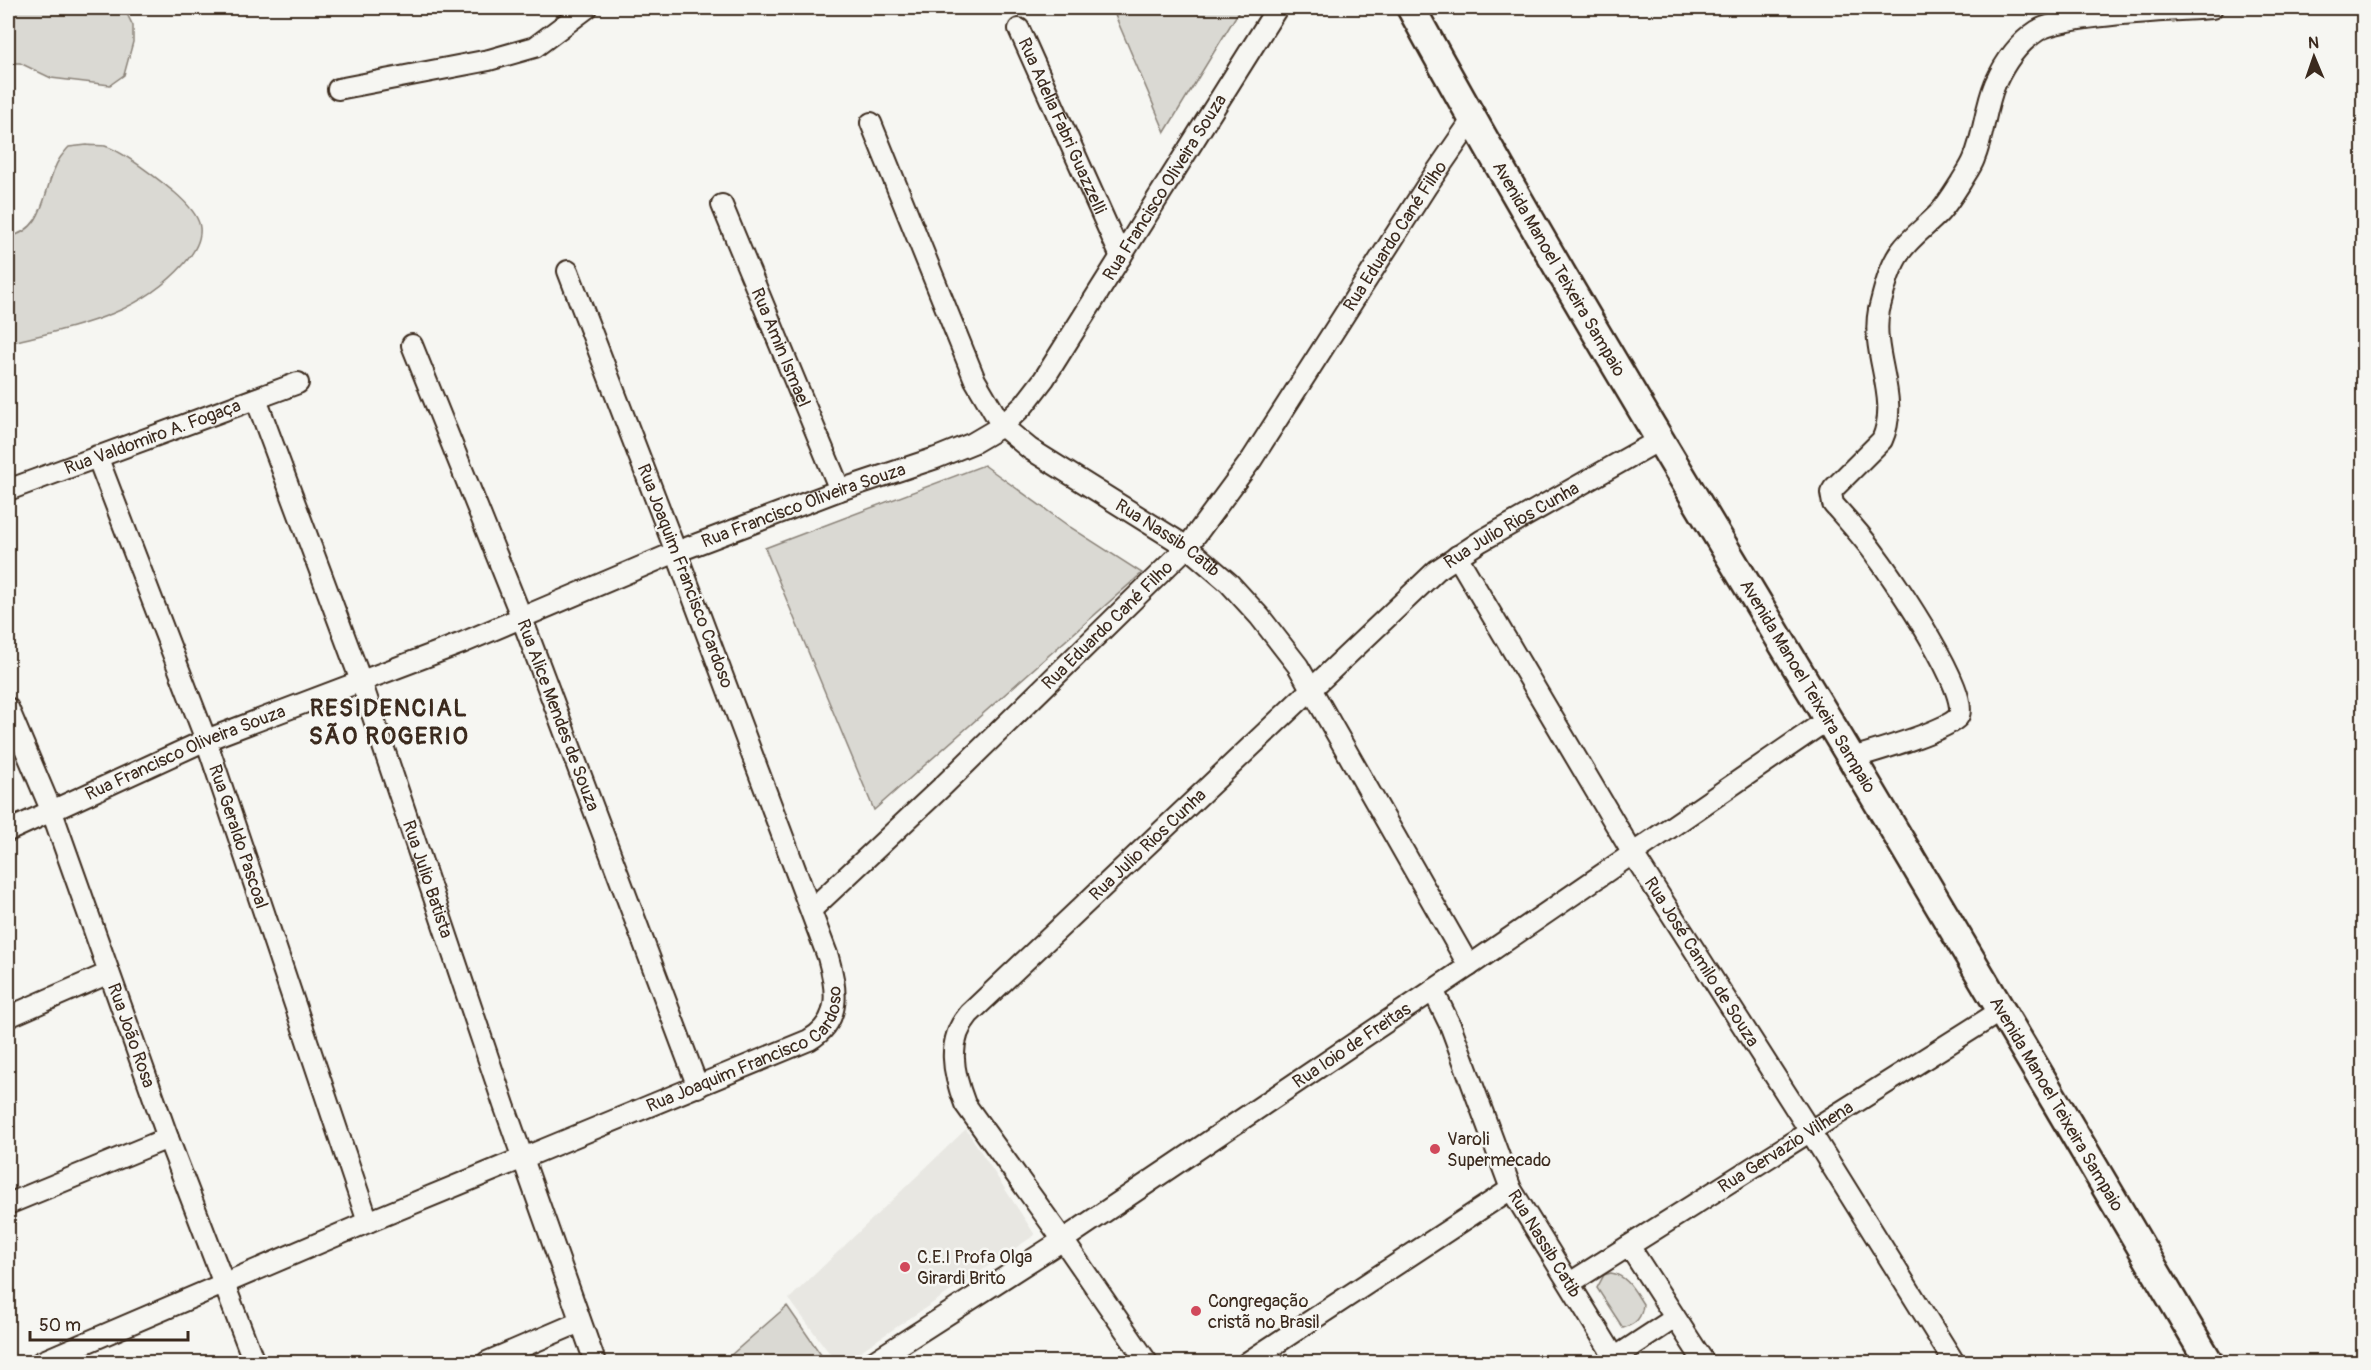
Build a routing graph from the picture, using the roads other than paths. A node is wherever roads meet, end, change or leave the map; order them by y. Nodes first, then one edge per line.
1 (587, 8) edge
2 (1277, 8) edge
3 (1411, 8) edge
4 (2212, 8) edge
5 (1019, 29) dead end
6 (338, 89) dead end
7 (1472, 120) junction
8 (871, 123) dead end
9 (722, 205) dead end
10 (1121, 257) junction
11 (567, 271) dead end
12 (412, 345) dead end
13 (298, 383) dead end
14 (256, 399) junction
15 (1002, 426) junction
16 (1660, 440) junction
17 (97, 456) junction
18 (8, 490) edge
19 (840, 490) junction
20 (1186, 547) junction
21 (676, 552) junction
22 (1457, 556) junction
23 (521, 616) junction
24 (361, 681) junction
25 (1311, 689) junction
26 (8, 708) edge
27 (1827, 720) junction
28 (206, 740) junction
29 (1852, 758) junction
30 (52, 812) junction
31 (8, 831) edge
32 (1633, 854) junction
33 (811, 910) junction
34 (1469, 966) junction
35 (109, 973) junction
36 (1433, 990) junction
37 (2002, 1010) junction
38 (8, 1017) edge
39 (698, 1088) junction
40 (1810, 1131) junction
41 (168, 1138) junction
42 (522, 1158) junction
43 (1511, 1188) junction
44 (8, 1204) edge
45 (368, 1222) junction
46 (1063, 1240) junction
47 (1629, 1246) junction
48 (1570, 1283) junction
49 (223, 1284) junction
50 (1675, 1318) junction
51 (580, 1322) junction
52 (1611, 1360) edge
53 (41, 1362) edge
54 (254, 1362) edge
55 (487, 1362) edge
56 (595, 1362) edge
57 (873, 1362) edge
58 (1147, 1362) edge
59 (1248, 1362) edge
60 (1704, 1362) edge
61 (1954, 1362) edge
62 (2209, 1362) edge

1 - 6 street
2 - 10 street, Rua Francisco Oliveira Souza
3 - 7 street, Avenida Manoel Teixeira Sampaio
4 - 29 street
5 - 10 street, Rua Adelia Fabri Guazzelli
7 - 16 street, Avenida Manoel Teixeira Sampaio
7 - 20 street, Rua Eduardo Cané Filho
8 - 15 street, Rua Nassib Catib
9 - 19 street, Rua Amin Ismael
10 - 15 street, Rua Francisco Oliveira Souza
11 - 21 street, Rua Joaquim Francisco Cardoso
12 - 23 street, Rua Alice Mendes de Souza
13 - 14 street, Rua Valdomiro A. Fogaça
14 - 17 street, Rua Valdomiro A. Fogaça
14 - 24 street, Rua Julio Batista
15 - 19 street, Rua Francisco Oliveira Souza
15 - 20 street, Rua Nassib Catib
16 - 22 street, Rua Julio Rios Cunha
16 - 27 street, Avenida Manoel Teixeira Sampaio
17 - 18 street, Rua Valdomiro A. Fogaça
17 - 28 street, Rua Geraldo Pascoal
19 - 21 street, Rua Francisco Oliveira Souza
20 - 25 street, Rua Nassib Catib
20 - 33 street, Rua Eduardo Cané Filho
21 - 23 street, Rua Francisco Oliveira Souza
21 - 33 street, Rua Joaquim Francisco Cardoso
22 - 25 street, Rua Julio Rios Cunha
22 - 32 street, Rua José Camilo de Souza
23 - 24 street, Rua Francisco Oliveira Souza
23 - 39 street, Rua Alice Mendes de Souza
24 - 28 street, Rua Francisco Oliveira Souza
24 - 42 street, Rua Julio Batista
25 - 34 street, Rua Nassib Catib
25 - 46 street, Rua Julio Rios Cunha
26 - 30 street, Rua João Rosa
27 - 29 street, Avenida Manoel Teixeira Sampaio
27 - 32 street, Rua Ioio de Freitas
28 - 30 street, Rua Francisco Oliveira Souza
28 - 45 street, Rua Geraldo Pascoal
29 - 37 street, Avenida Manoel Teixeira Sampaio
30 - 31 street, Rua Francisco Oliveira Souza
30 - 35 street, Rua João Rosa
32 - 34 street, Rua Ioio de Freitas
32 - 40 street, Rua José Camilo de Souza
33 - 39 street, Rua Joaquim Francisco Cardoso
34 - 36 street, Rua Ioio de Freitas
35 - 38 street
35 - 41 street, Rua João Rosa
36 - 43 street, Rua Nassib Catib
36 - 46 street, Rua Ioio de Freitas
37 - 40 street, Rua Gervazio Vilhena
37 - 62 street, Avenida Manoel Teixeira Sampaio
39 - 42 street, Rua Joaquim Francisco Cardoso
40 - 47 street, Rua Gervazio Vilhena
40 - 61 street, Rua José Camilo de Souza
41 - 44 street
41 - 49 street, Rua João Rosa
42 - 45 street, Rua Joaquim Francisco Cardoso
42 - 51 street, Rua Julio Batista
43 - 48 street, Rua Nassib Catib
43 - 59 street
45 - 49 street, Rua Joaquim Francisco Cardoso
46 - 57 street, Rua Ioio de Freitas
46 - 58 street, Rua Julio Rios Cunha
47 - 48 street, Rua Gervazio Vilhena
47 - 50 street
48 - 52 street, Rua Nassib Catib
49 - 53 street, Rua Joaquim Francisco Cardoso
49 - 54 street, Rua João Rosa
50 - 52 street
50 - 60 street
51 - 55 street
51 - 56 street, Rua Julio Batista

